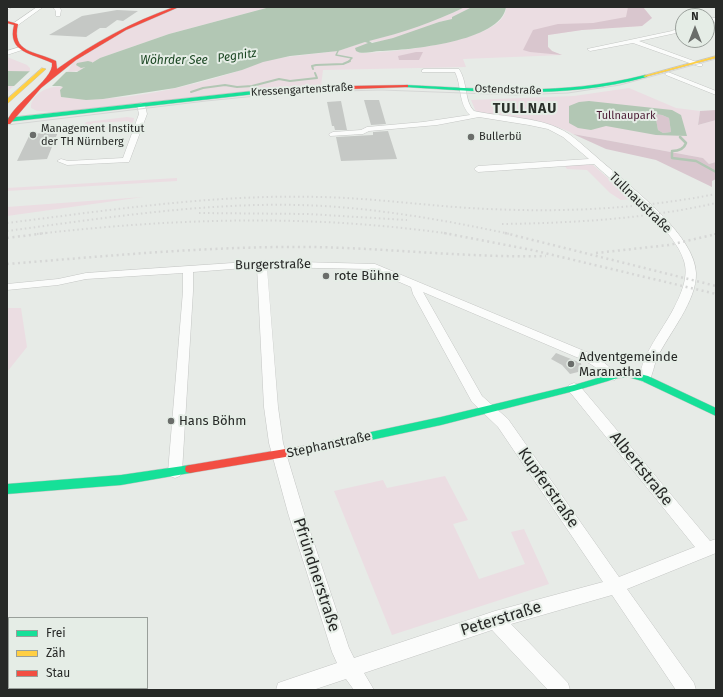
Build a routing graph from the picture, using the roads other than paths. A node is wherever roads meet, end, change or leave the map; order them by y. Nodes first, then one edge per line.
1 (40, 7) edge
2 (44, 7) edge
3 (56, 7) edge
4 (171, 8) edge
5 (58, 15) dead end
6 (11, 26) edge
7 (675, 32) edge
8 (633, 41) junction
9 (20, 49) junction
10 (590, 49) dead end
11 (8, 51) edge
12 (75, 51) junction
13 (716, 57) edge
14 (716, 61) edge
15 (32, 62) junction
16 (696, 64) junction
17 (55, 65) junction
18 (424, 71) dead end
19 (39, 72) junction
20 (668, 74) junction
21 (463, 92) junction
22 (716, 93) edge
23 (7, 102) edge
24 (25, 104) junction
25 (142, 108) junction
26 (94, 110) junction
27 (477, 114) junction
28 (8, 123) edge
29 (34, 123) junction
30 (24, 127) dead end
31 (333, 134) dead end
32 (61, 161) dead end
33 (596, 162) junction
34 (478, 169) dead end
35 (262, 264) junction
36 (188, 269) junction
37 (416, 284) junction
38 (7, 287) edge
39 (610, 377) junction
40 (645, 378) junction
41 (574, 388) junction
42 (489, 409) junction
43 (716, 412) edge
44 (278, 455) junction
45 (175, 472) junction
46 (7, 489) edge
47 (711, 548) edge
48 (615, 586) junction
49 (495, 620) junction
50 (350, 669) junction
51 (285, 690) edge
52 (365, 690) edge
53 (561, 690) edge
54 (687, 690) edge

1 - 2 street
1 - 6 street
3 - 5 street
4 - 12 main road
4 - 12 main road
6 - 9 main road
7 - 8 street
8 - 10 street
8 - 16 street
9 - 11 street
9 - 17 main road
11 - 15 main road
12 - 17 main road
13 - 16 main road, Ostendstraße
14 - 16 main road, Ostendstraße
15 - 17 main road
15 - 19 main road
16 - 20 main road, Ostendstraße
16 - 21 main road, Ostendstraße
17 - 19 main road
17 - 24 main road
18 - 21 street
19 - 23 main road
20 - 21 main road, Ostendstraße
20 - 22 street
21 - 25 main road, Kressengartenstraße
21 - 27 street
24 - 26 main road, Kressengartenstraße
24 - 28 main road
25 - 26 main road, Kressengartenstraße
25 - 29 main road, Kressengartenstraße
25 - 32 street
26 - 28 main road, Kressengartenstraße
27 - 31 street
27 - 33 street, Tullnaustraße
28 - 29 main road, Kressengartenstraße
29 - 30 main road
33 - 34 street
33 - 40 street, Tullnaustraße
35 - 36 street, Burgerstraße
35 - 37 street, Burgerstraße
35 - 44 street, Pfründnerstraße
36 - 38 street, Burgerstraße
36 - 45 street
37 - 39 street, Burgerstraße
37 - 42 street, Kupferstraße
39 - 40 main road, Stephanstraße
39 - 41 main road, Stephanstraße
40 - 43 main road
41 - 42 main road, Stephanstraße
41 - 47 street, Albertstraße
42 - 44 main road, Stephanstraße
42 - 48 street, Kupferstraße
44 - 45 main road, Stephanstraße
44 - 50 street, Pfründnerstraße
45 - 46 main road, Stephanstraße
47 - 48 street, Peterstraße
48 - 49 street, Peterstraße
48 - 54 street, Kupferstraße
49 - 50 street, Peterstraße
49 - 53 street
50 - 51 street, Peterstraße
50 - 52 street, Pfründnerstraße

